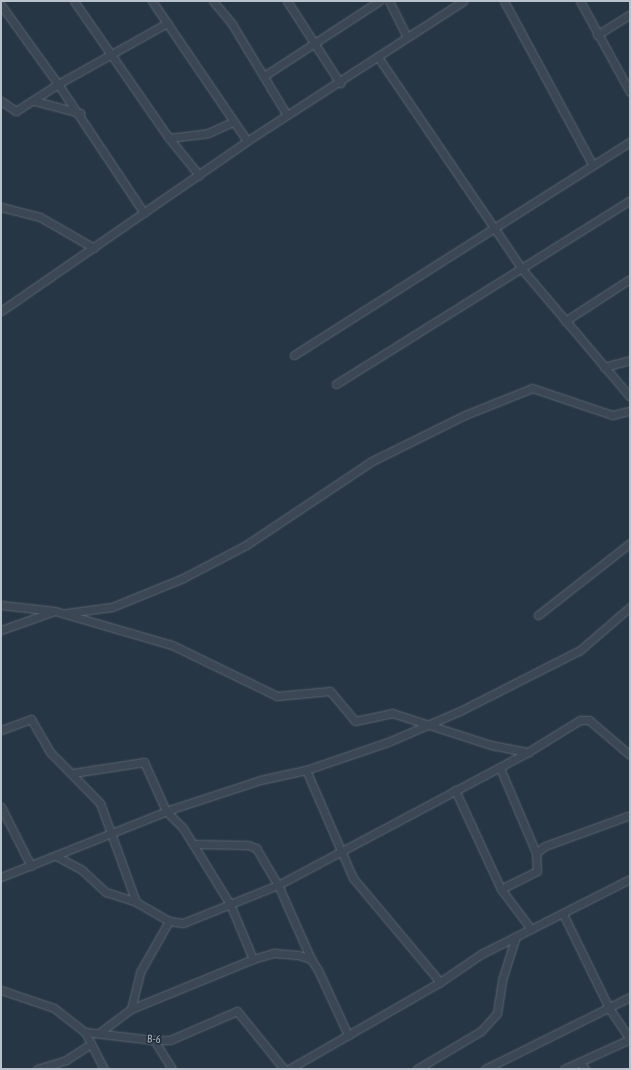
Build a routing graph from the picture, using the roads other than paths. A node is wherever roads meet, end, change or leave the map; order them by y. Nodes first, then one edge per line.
1 (74, 1) edge
2 (152, 1) edge
3 (214, 1) edge
4 (287, 1) edge
5 (379, 1) edge
6 (388, 1) edge
7 (463, 1) edge
8 (504, 1) edge
9 (580, 1) edge
10 (1, 5) edge
11 (630, 14) edge
12 (167, 22) junction
13 (597, 35) junction
14 (407, 37) junction
15 (313, 44) junction
16 (112, 54) junction
17 (378, 57) junction
18 (264, 76) junction
19 (58, 84) junction
20 (340, 84) junction
21 (630, 92) edge
22 (36, 100) junction
23 (1, 101) edge
24 (80, 113) junction
25 (287, 115) junction
26 (233, 122) junction
27 (169, 138) junction
28 (247, 141) junction
29 (630, 142) edge
30 (592, 164) junction
31 (199, 175) junction
32 (630, 200) edge
33 (1, 207) edge
34 (144, 213) junction
35 (493, 228) junction
36 (94, 248) junction
37 (522, 269) junction
38 (630, 279) edge
39 (1, 311) edge
40 (565, 321) junction
41 (294, 355) dead end
42 (630, 360) edge
43 (604, 366) junction
44 (336, 384) dead end
45 (630, 397) edge
46 (630, 411) edge
47 (630, 543) edge
48 (1, 605) edge
49 (630, 607) edge
50 (54, 611) junction
51 (63, 614) junction
52 (538, 615) dead end
53 (1, 630) edge
54 (432, 723) junction
55 (1, 730) edge
56 (528, 752) junction
57 (630, 755) edge
58 (500, 768) junction
59 (306, 770) junction
60 (73, 773) junction
61 (455, 790) junction
62 (1, 807) edge
63 (166, 811) junction
64 (630, 815) edge
65 (113, 831) junction
66 (193, 844) junction
67 (536, 853) junction
68 (340, 854) junction
69 (56, 856) junction
70 (31, 866) junction
71 (1, 877) edge
72 (630, 879) edge
73 (278, 885) junction
74 (501, 889) junction
75 (136, 902) junction
76 (230, 904) junction
77 (563, 914) junction
78 (169, 921) junction
79 (531, 929) junction
80 (516, 936) junction
81 (253, 959) junction
82 (311, 959) junction
83 (440, 982) junction
84 (1, 990) edge
85 (630, 997) edge
86 (609, 1008) junction
87 (131, 1009) junction
88 (85, 1032) junction
89 (99, 1033) junction
90 (348, 1035) junction
91 (630, 1039) edge
92 (154, 1040) junction
93 (91, 1044) junction
94 (580, 1062) junction
95 (37, 1069) edge
96 (104, 1069) edge
97 (172, 1069) edge
98 (284, 1069) edge
99 (289, 1069) edge
100 (417, 1069) edge
101 (485, 1069) edge
102 (564, 1069) edge
103 (585, 1069) edge

1 - 16 street
2 - 12 street
3 - 18 street
4 - 15 street
5 - 15 street
6 - 14 street
7 - 14 street
8 - 30 street
9 - 13 street
10 - 19 street
11 - 13 street
12 - 16 street
12 - 26 street
13 - 21 street
14 - 17 street
15 - 18 street
15 - 20 street
16 - 19 street
16 - 27 street
17 - 20 street
17 - 35 street
18 - 25 street
19 - 22 street
19 - 24 street
20 - 25 street
22 - 23 street
22 - 24 street
24 - 34 street
25 - 28 street
26 - 27 street
26 - 28 street
27 - 31 street
28 - 31 street
29 - 30 street
30 - 35 street
31 - 34 street
32 - 37 street
33 - 36 street
34 - 36 street
35 - 37 street
35 - 41 street
36 - 39 street
37 - 40 street
37 - 44 street
38 - 40 street
40 - 43 street
42 - 43 street
43 - 45 street
46 - 51 street
47 - 52 street
48 - 50 street
49 - 54 street
50 - 51 street
50 - 53 street
51 - 54 street
54 - 56 street
54 - 59 street
55 - 60 street
56 - 57 street
56 - 58 street
58 - 61 street
58 - 67 street
59 - 63 street
59 - 68 street
60 - 63 street
60 - 65 street
61 - 68 street
61 - 74 street
62 - 70 street
63 - 65 street
63 - 66 street
64 - 67 street
65 - 69 street
65 - 75 street
66 - 73 street
66 - 76 street
67 - 74 street
68 - 73 street
68 - 83 street
69 - 70 street
69 - 75 street
70 - 71 street
72 - 77 street
73 - 76 street
73 - 82 street
74 - 79 street
75 - 78 street
76 - 78 street
76 - 81 street
77 - 79 street
77 - 86 street
78 - 87 street
79 - 80 street
80 - 83 street
80 - 100 street
81 - 82 street
81 - 87 street
82 - 90 street
83 - 90 street
84 - 88 street
85 - 86 street
86 - 91 street
86 - 101 street
87 - 89 street
88 - 89 street, B-6
88 - 93 street
89 - 92 street, B-6
90 - 99 street
91 - 94 street
92 - 97 street
92 - 98 street, B-6
93 - 95 street
93 - 96 street
94 - 102 street
94 - 103 street

